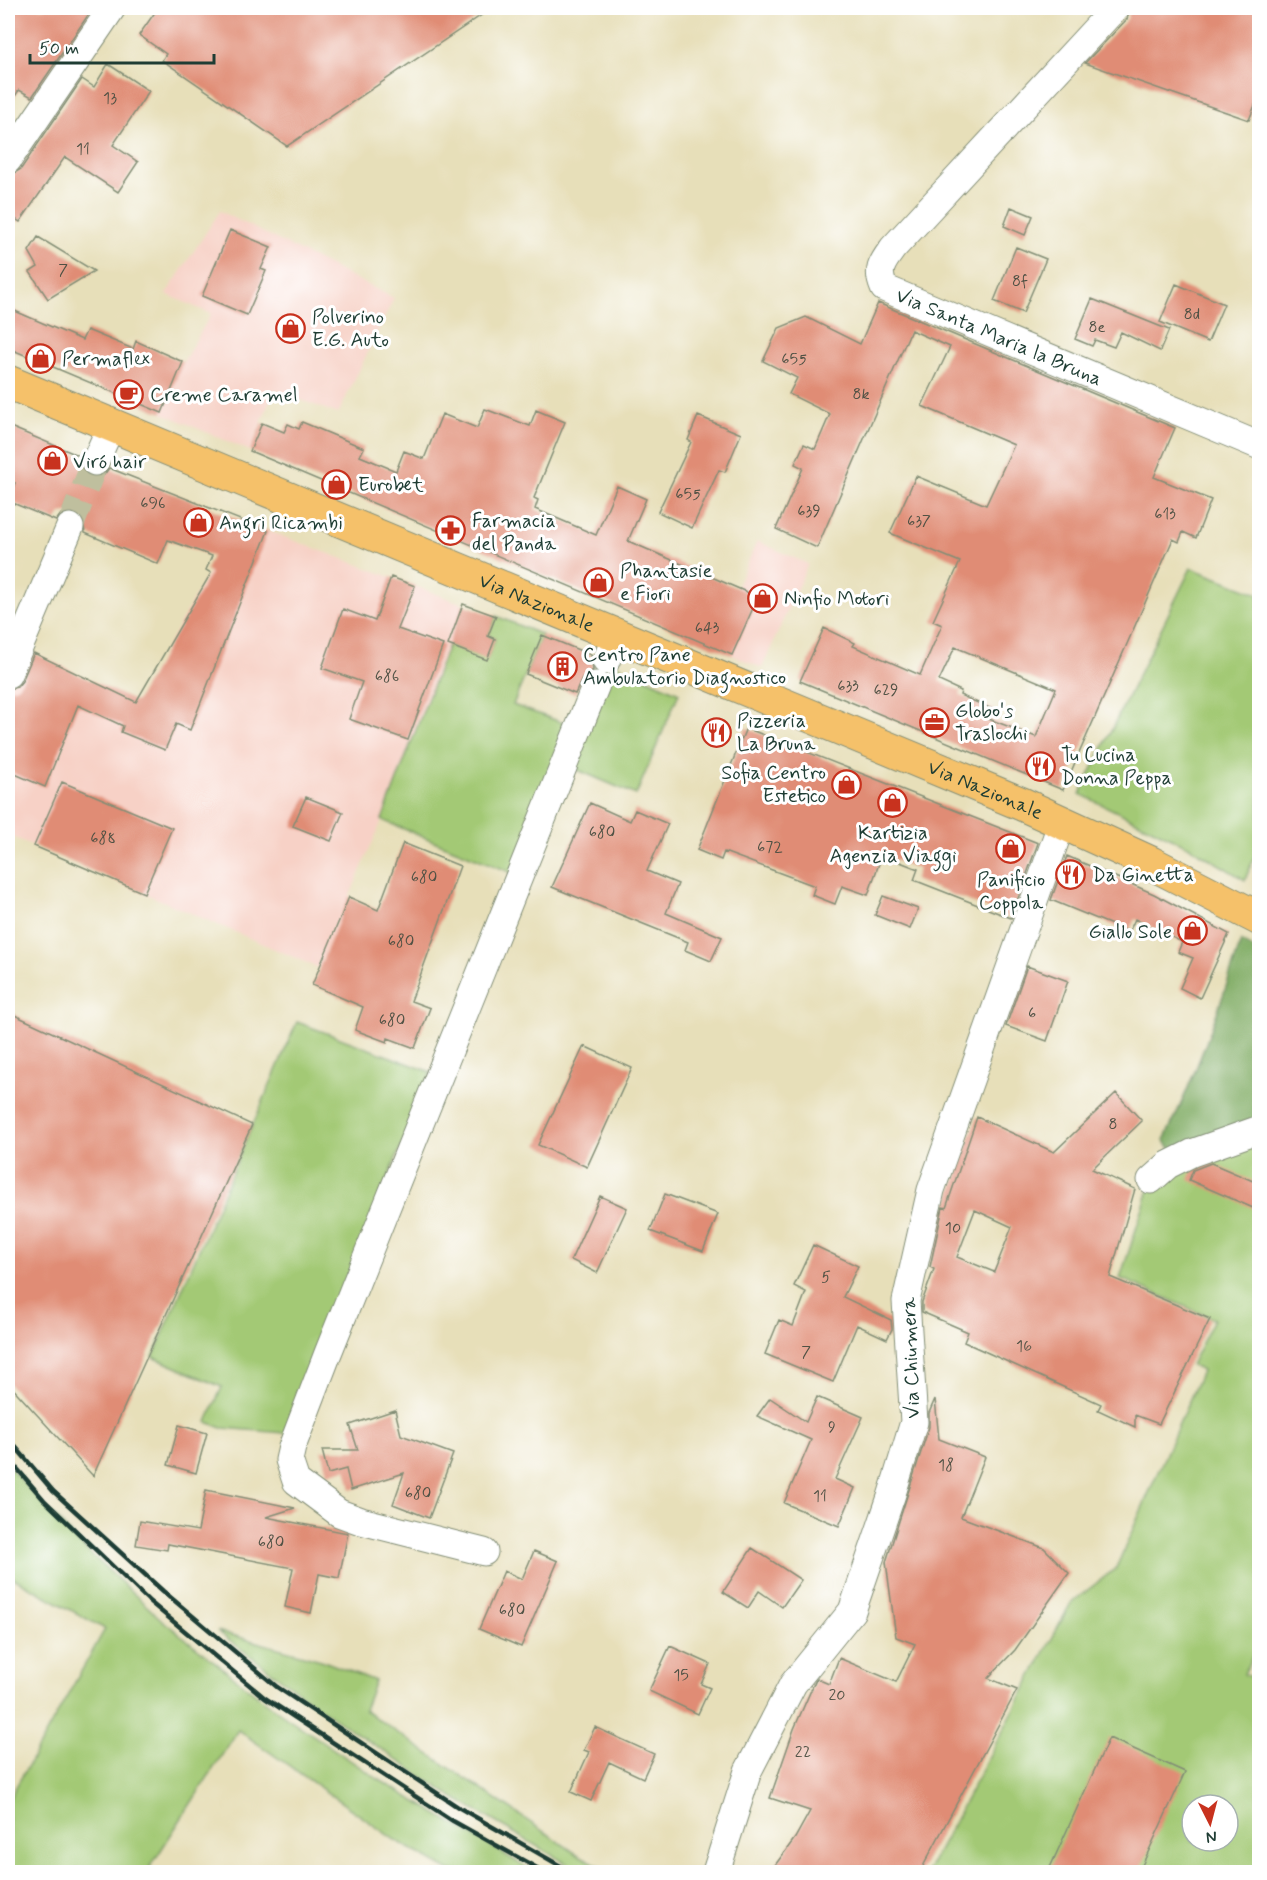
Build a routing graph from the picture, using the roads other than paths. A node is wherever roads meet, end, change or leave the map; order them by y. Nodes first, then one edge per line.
1 (112, 8) edge
2 (1115, 8) edge
3 (8, 160) edge
4 (8, 382) edge
5 (111, 426) junction
6 (1260, 447) edge
7 (95, 462) tunnel mouth
8 (70, 526) tunnel mouth
9 (606, 661) junction
10 (8, 674) edge
11 (1062, 822) junction
12 (1260, 920) edge
13 (1260, 1129) edge
14 (1150, 1180) dead end
15 (484, 1552) dead end
16 (716, 1872) edge

1 - 3 street
2 - 6 street, Via Santa Maria la Bruna
4 - 5 main road, Via Nazionale
5 - 7 street
5 - 9 main road, Via Nazionale
8 - 10 street
9 - 11 main road, Via Nazionale
9 - 15 street
11 - 12 main road, Via Nazionale
11 - 16 street, Via Chiumera
13 - 14 street

